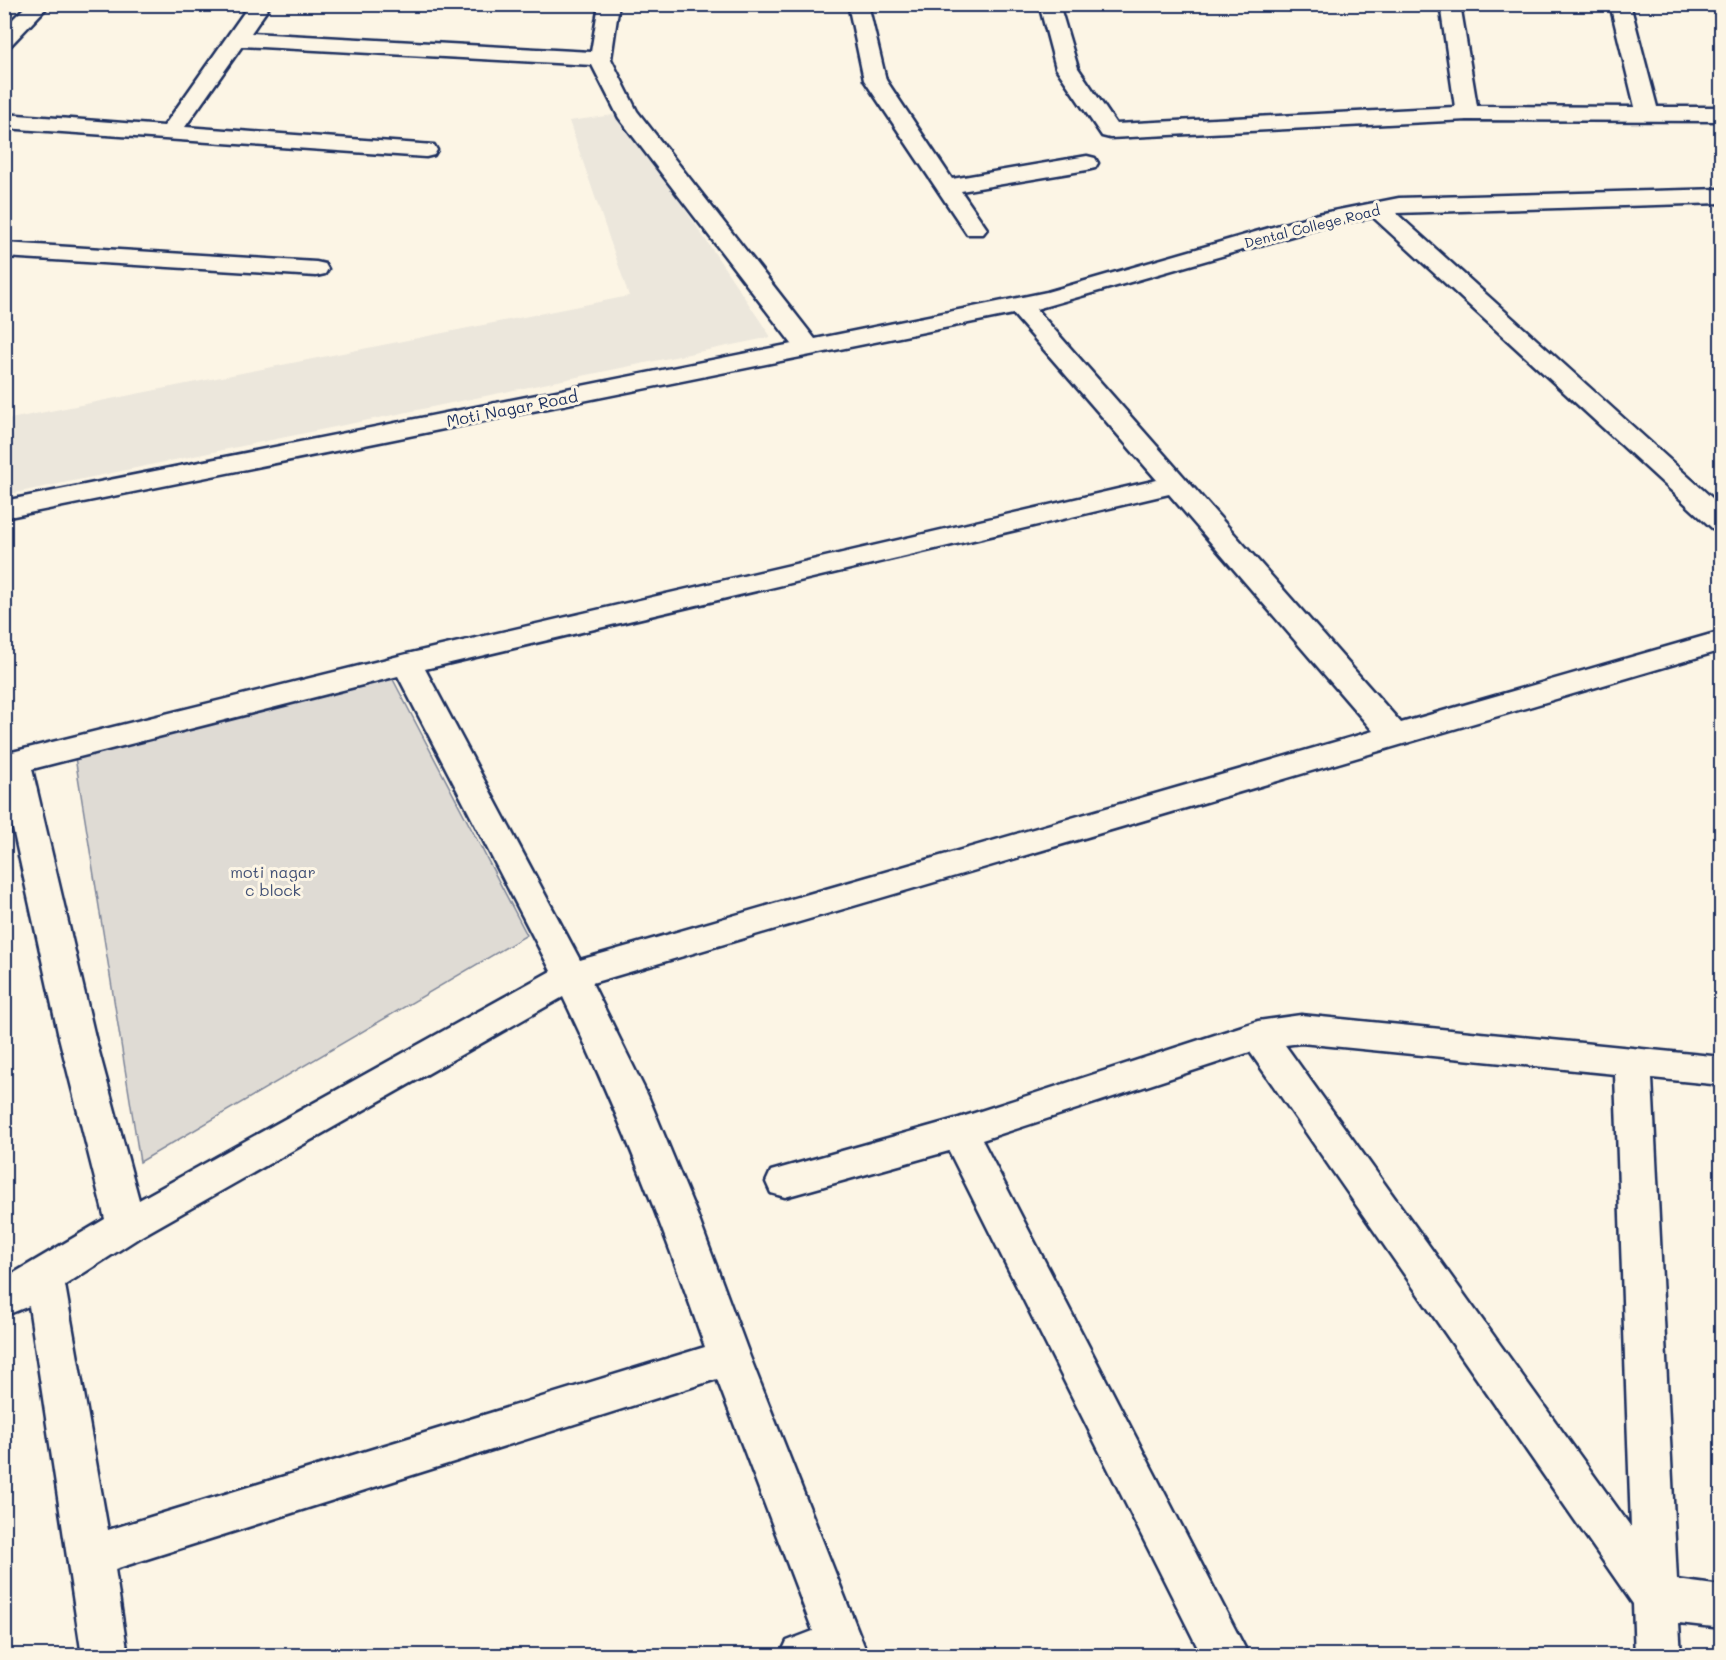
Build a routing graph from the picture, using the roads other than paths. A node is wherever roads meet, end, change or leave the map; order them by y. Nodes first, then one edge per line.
1 (40, 4) edge
2 (261, 4) edge
3 (609, 4) edge
4 (858, 4) edge
5 (1049, 4) edge
6 (1450, 4) edge
7 (1620, 4) edge
8 (237, 39) junction
9 (4, 41) edge
10 (600, 59) junction
11 (1467, 113) junction
12 (1648, 113) junction
13 (1722, 114) edge
14 (4, 121) edge
15 (170, 133) junction
16 (426, 150) dead end
17 (1087, 163) dead end
18 (946, 187) junction
19 (1722, 196) edge
20 (1378, 209) junction
21 (975, 229) dead end
22 (4, 250) edge
23 (316, 269) dead end
24 (1019, 305) junction
25 (809, 349) junction
26 (1177, 484) junction
27 (4, 510) edge
28 (1722, 522) edge
29 (1722, 640) edge
30 (407, 664) junction
31 (1394, 735) junction
32 (10, 764) edge
33 (571, 976) junction
34 (1258, 1035) junction
35 (1633, 1060) junction
36 (1722, 1071) edge
37 (959, 1133) junction
38 (785, 1182) dead end
39 (126, 1226) junction
40 (44, 1278) junction
41 (4, 1299) edge
42 (729, 1358) junction
43 (91, 1556) junction
44 (1656, 1599) junction
45 (1722, 1607) edge
46 (829, 1651) edge
47 (105, 1656) edge
48 (1226, 1656) edge
49 (1658, 1656) edge

1 - 9 street
2 - 8 street
3 - 10 street
4 - 18 street
5 - 11 street
6 - 11 street
7 - 12 street
8 - 10 street
8 - 15 street
10 - 25 street
11 - 12 street
12 - 13 street
14 - 15 street
15 - 16 street
17 - 18 street
18 - 21 street
19 - 20 street, Dental College Road
20 - 24 street, Dental College Road
20 - 28 street
22 - 23 street
24 - 25 street, Moti Nagar Road
24 - 26 street
25 - 27 street, Moti Nagar Road
26 - 30 street
26 - 31 street
29 - 31 street
30 - 32 street
30 - 33 street
31 - 33 street
32 - 39 street
33 - 39 street
33 - 42 street
34 - 35 street
34 - 37 street
34 - 44 street
35 - 36 street
35 - 44 street
37 - 38 street
37 - 48 street
39 - 40 street
40 - 41 street
40 - 43 street
42 - 43 street
42 - 46 street
43 - 47 street
44 - 45 street
44 - 49 street

